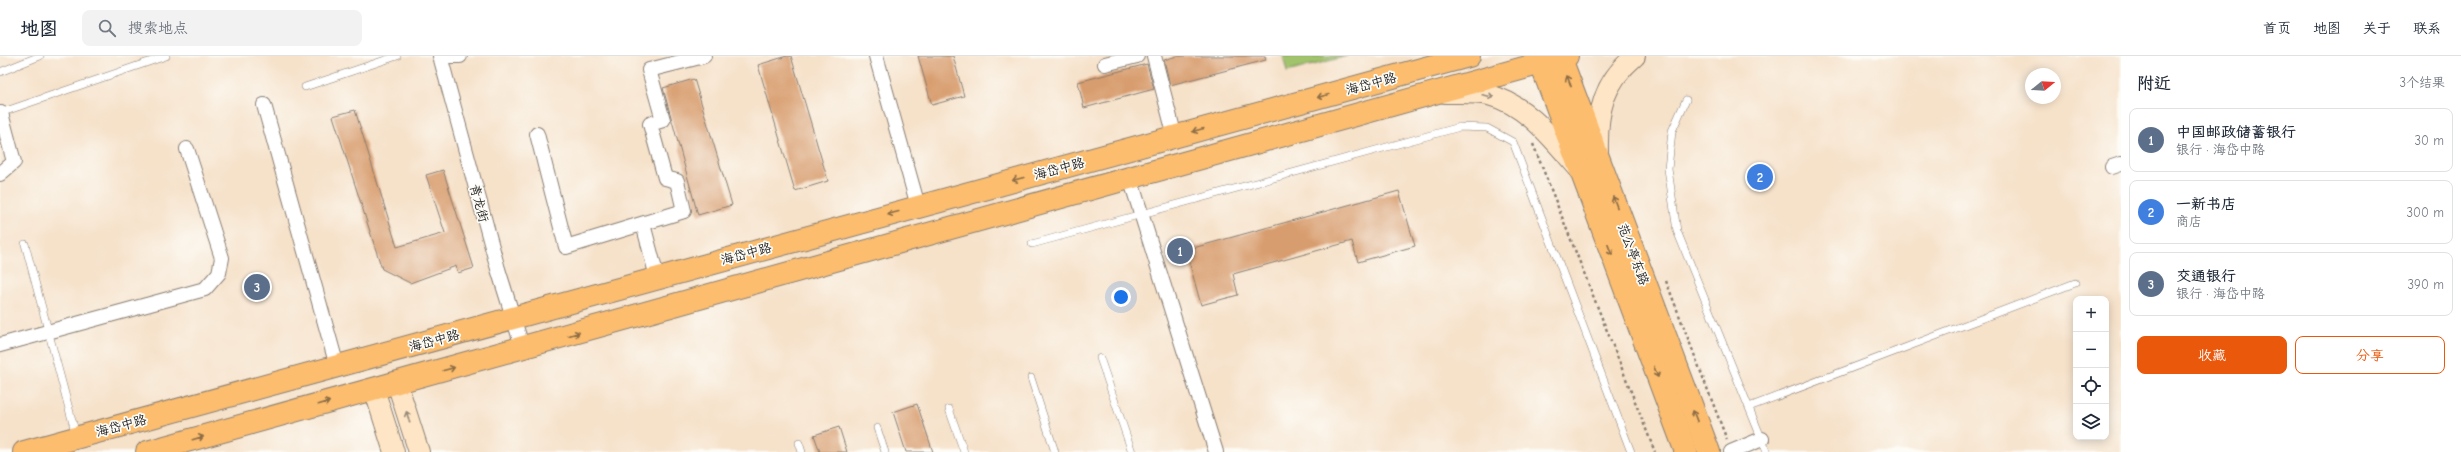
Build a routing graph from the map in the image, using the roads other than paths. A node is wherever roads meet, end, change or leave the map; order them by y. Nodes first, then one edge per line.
1 (40, 56) edge
2 (166, 56) edge
3 (397, 56) edge
4 (440, 56) edge
5 (447, 56) edge
6 (460, 56) edge
7 (704, 56) edge
8 (876, 56) edge
9 (1137, 56) edge
10 (1154, 56) edge
11 (1635, 56) edge
12 (1464, 57) edge
13 (1553, 58) edge
14 (1431, 62) edge
15 (1105, 64) dead end
16 (0, 72) edge
17 (305, 87) dead end
18 (1435, 93) junction
19 (1686, 100) dead end
20 (264, 105) dead end
21 (1, 113) edge
22 (537, 134) dead end
23 (1175, 136) junction
24 (187, 149) dead end
25 (1590, 166) junction
26 (0, 174) edge
27 (1130, 178) junction
28 (918, 206) junction
29 (643, 224) junction
30 (26, 244) dead end
31 (1032, 244) dead end
32 (657, 277) junction
33 (2075, 283) dead end
34 (514, 318) junction
35 (49, 332) junction
36 (0, 345) edge
37 (522, 349) junction
38 (1100, 358) dead end
39 (337, 366) junction
40 (1031, 378) dead end
41 (397, 383) junction
42 (374, 389) junction
43 (1749, 408) junction
44 (949, 409) dead end
45 (877, 428) dead end
46 (76, 438) junction
47 (799, 443) dead end
48 (1764, 446) edge
49 (24, 452) edge
50 (147, 452) edge
51 (394, 452) edge
52 (419, 452) edge
53 (802, 452) edge
54 (884, 452) edge
55 (964, 452) edge
56 (1055, 452) edge
57 (1132, 452) edge
58 (1216, 452) edge
59 (1631, 452) edge
60 (1686, 452) edge
61 (1709, 452) edge
62 (1731, 452) edge

1 - 16 lane
2 - 21 lane
3 - 17 lane
4 - 34 street, 青龙街
5 - 6 street
7 - 29 street
8 - 28 street
9 - 15 street
10 - 23 street
11 - 25 street
12 - 14 main road, 海岱中路
13 - 18 main road, 海岱中路
13 - 25 main road, 范公亭东路
14 -> 23 main road, 海岱中路
18 -> 25 street
18 - 27 main road, 海岱中路
19 - 43 lane
20 - 39 street
21 - 26 street
22 - 29 street
23 -> 28 main road, 海岱中路
24 - 35 street
25 -> 60 main road, 范公亭东路
61 -> 25 main road, 范公亭东路
37 -> 27 main road, 海岱中路
27 - 58 street
28 -> 32 main road, 海岱中路
29 - 32 street
30 - 35 lane
31 - 59 lane
32 - 34 main road, 海岱中路
33 - 43 lane
34 - 37 street, 青龙街
34 - 39 main road, 海岱中路
35 - 36 street
35 - 46 lane
41 -> 37 main road, 海岱中路
38 - 57 lane
39 - 46 main road, 海岱中路
40 - 56 lane
41 - 42 main road, 海岱中路
52 -> 41 street
50 -> 42 main road, 海岱中路
42 - 51 street
43 - 48 lane
44 - 55 lane
45 - 54 lane
46 - 49 main road, 海岱中路
47 - 53 lane
48 - 62 street

